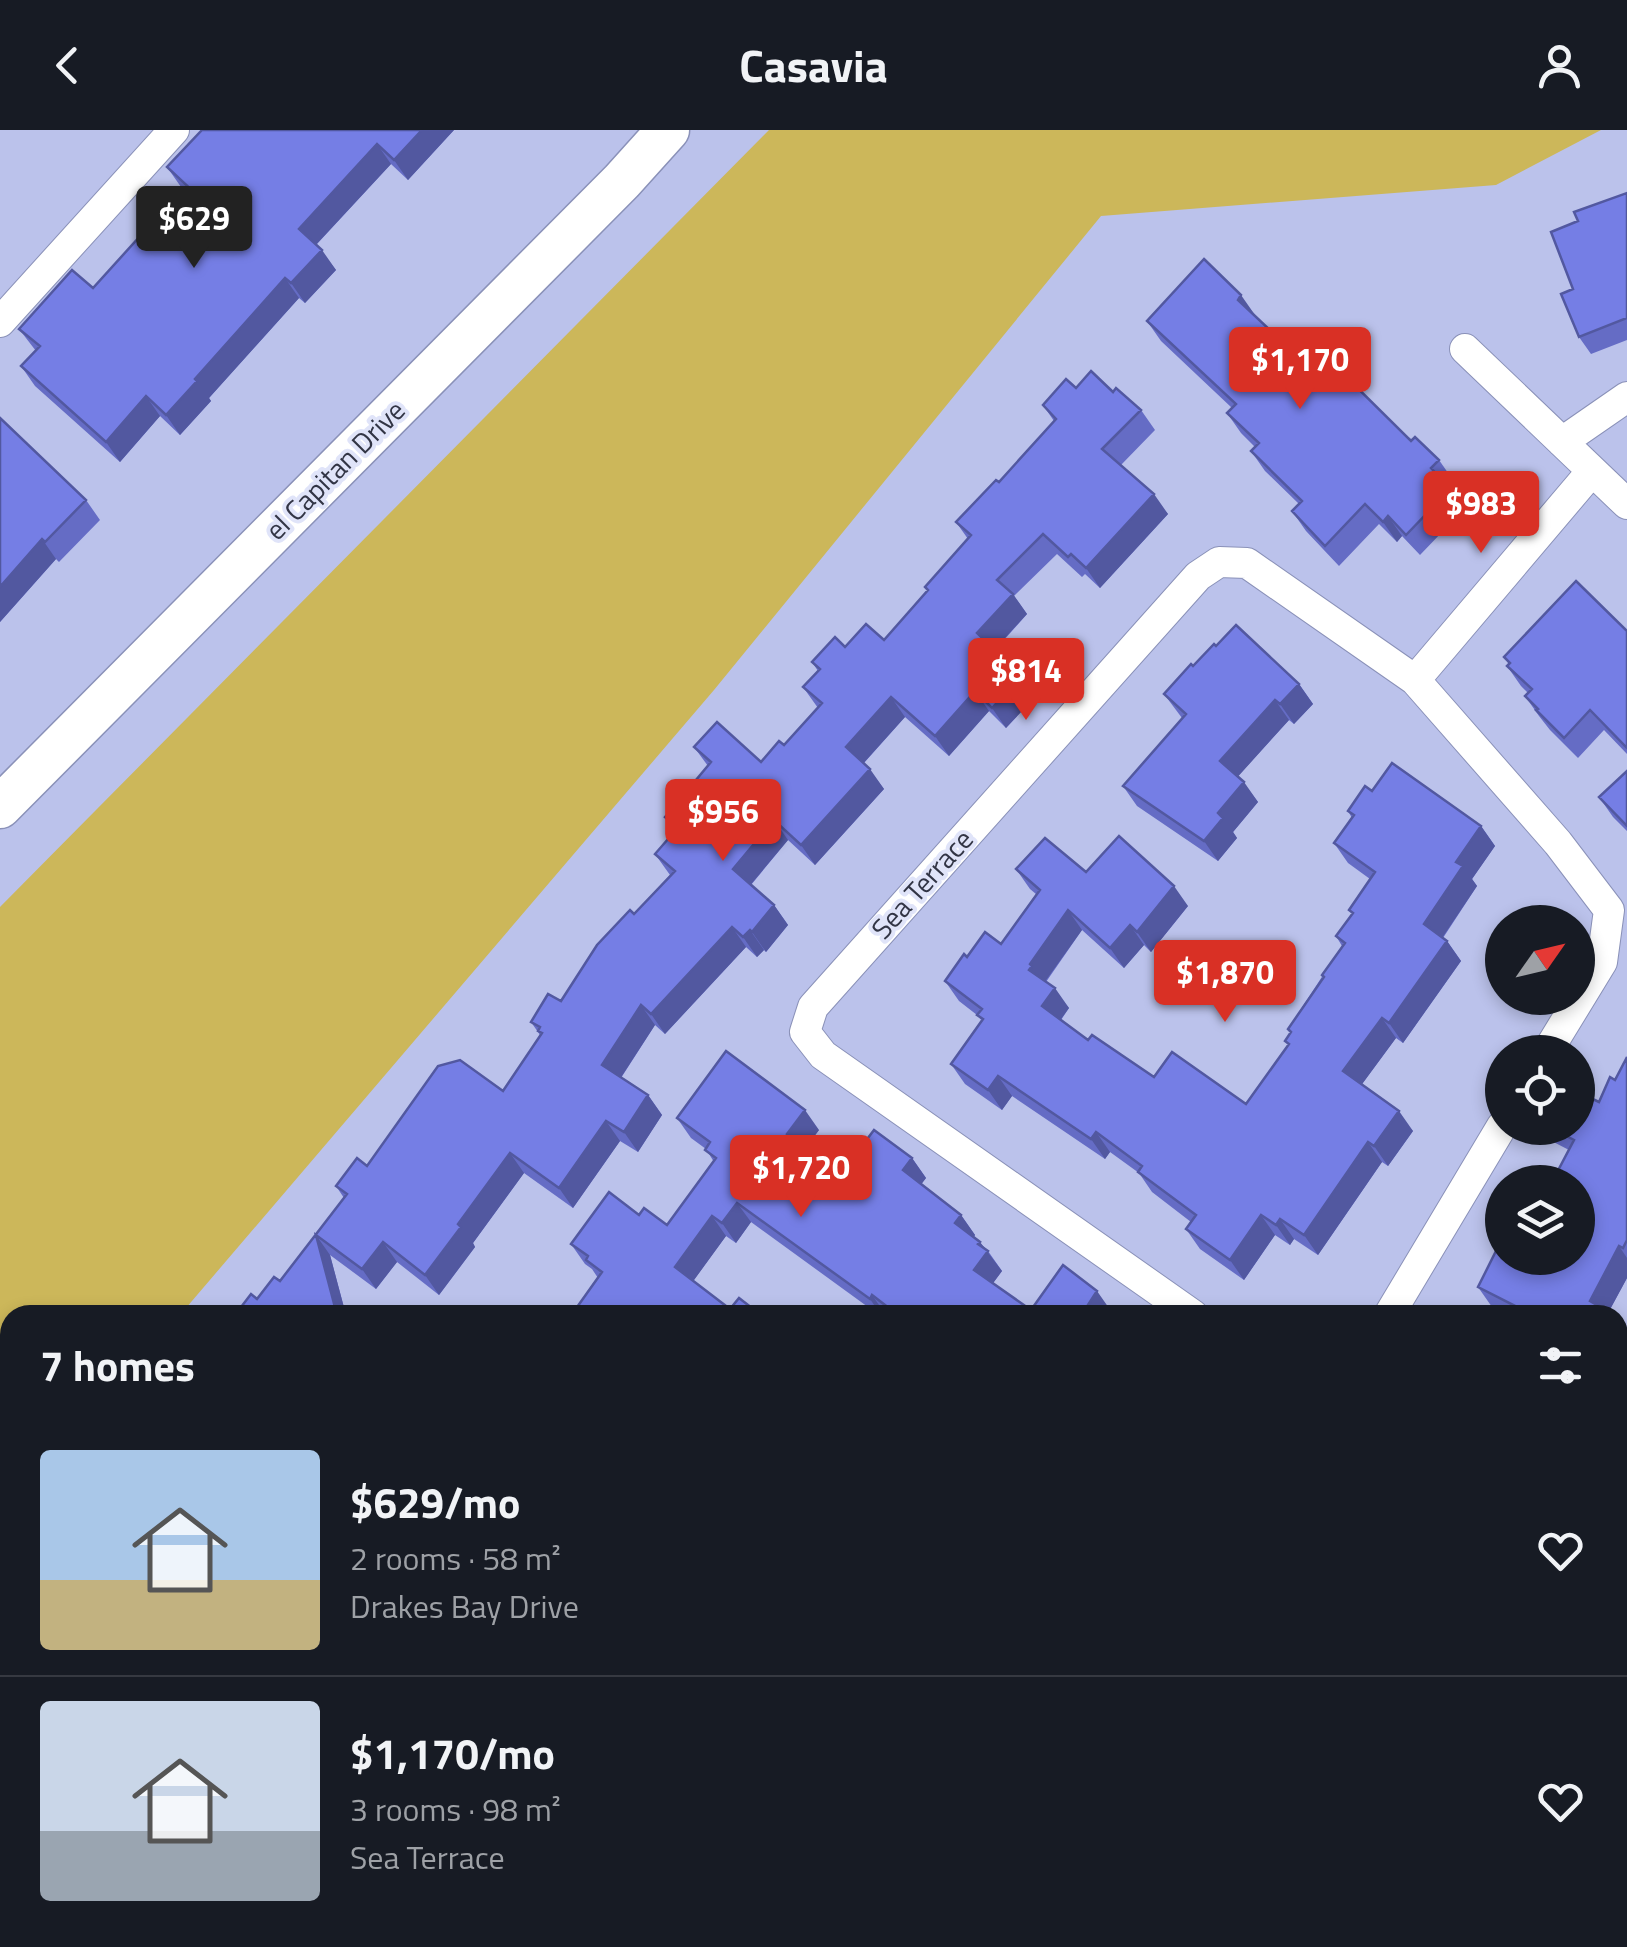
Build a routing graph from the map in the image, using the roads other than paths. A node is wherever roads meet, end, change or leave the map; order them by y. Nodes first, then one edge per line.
1 (174, 130) edge
2 (668, 130) edge
3 (0, 322) edge
4 (1464, 349) dead end
5 (1627, 397) edge
6 (1562, 442) junction
7 (1592, 471) junction
8 (1627, 504) edge
9 (1416, 680) junction
10 (0, 807) edge
11 (1557, 1035) edge
12 (1491, 1145) edge
13 (1179, 1305) edge
14 (1394, 1305) edge

1 - 3 street
2 - 10 street, el Capitan Drive
4 - 6 street
5 - 6 street
6 - 7 street
7 - 8 street
7 - 9 street
9 - 11 street, Sea Terrace
9 - 13 street, Sea Terrace
12 - 14 street

